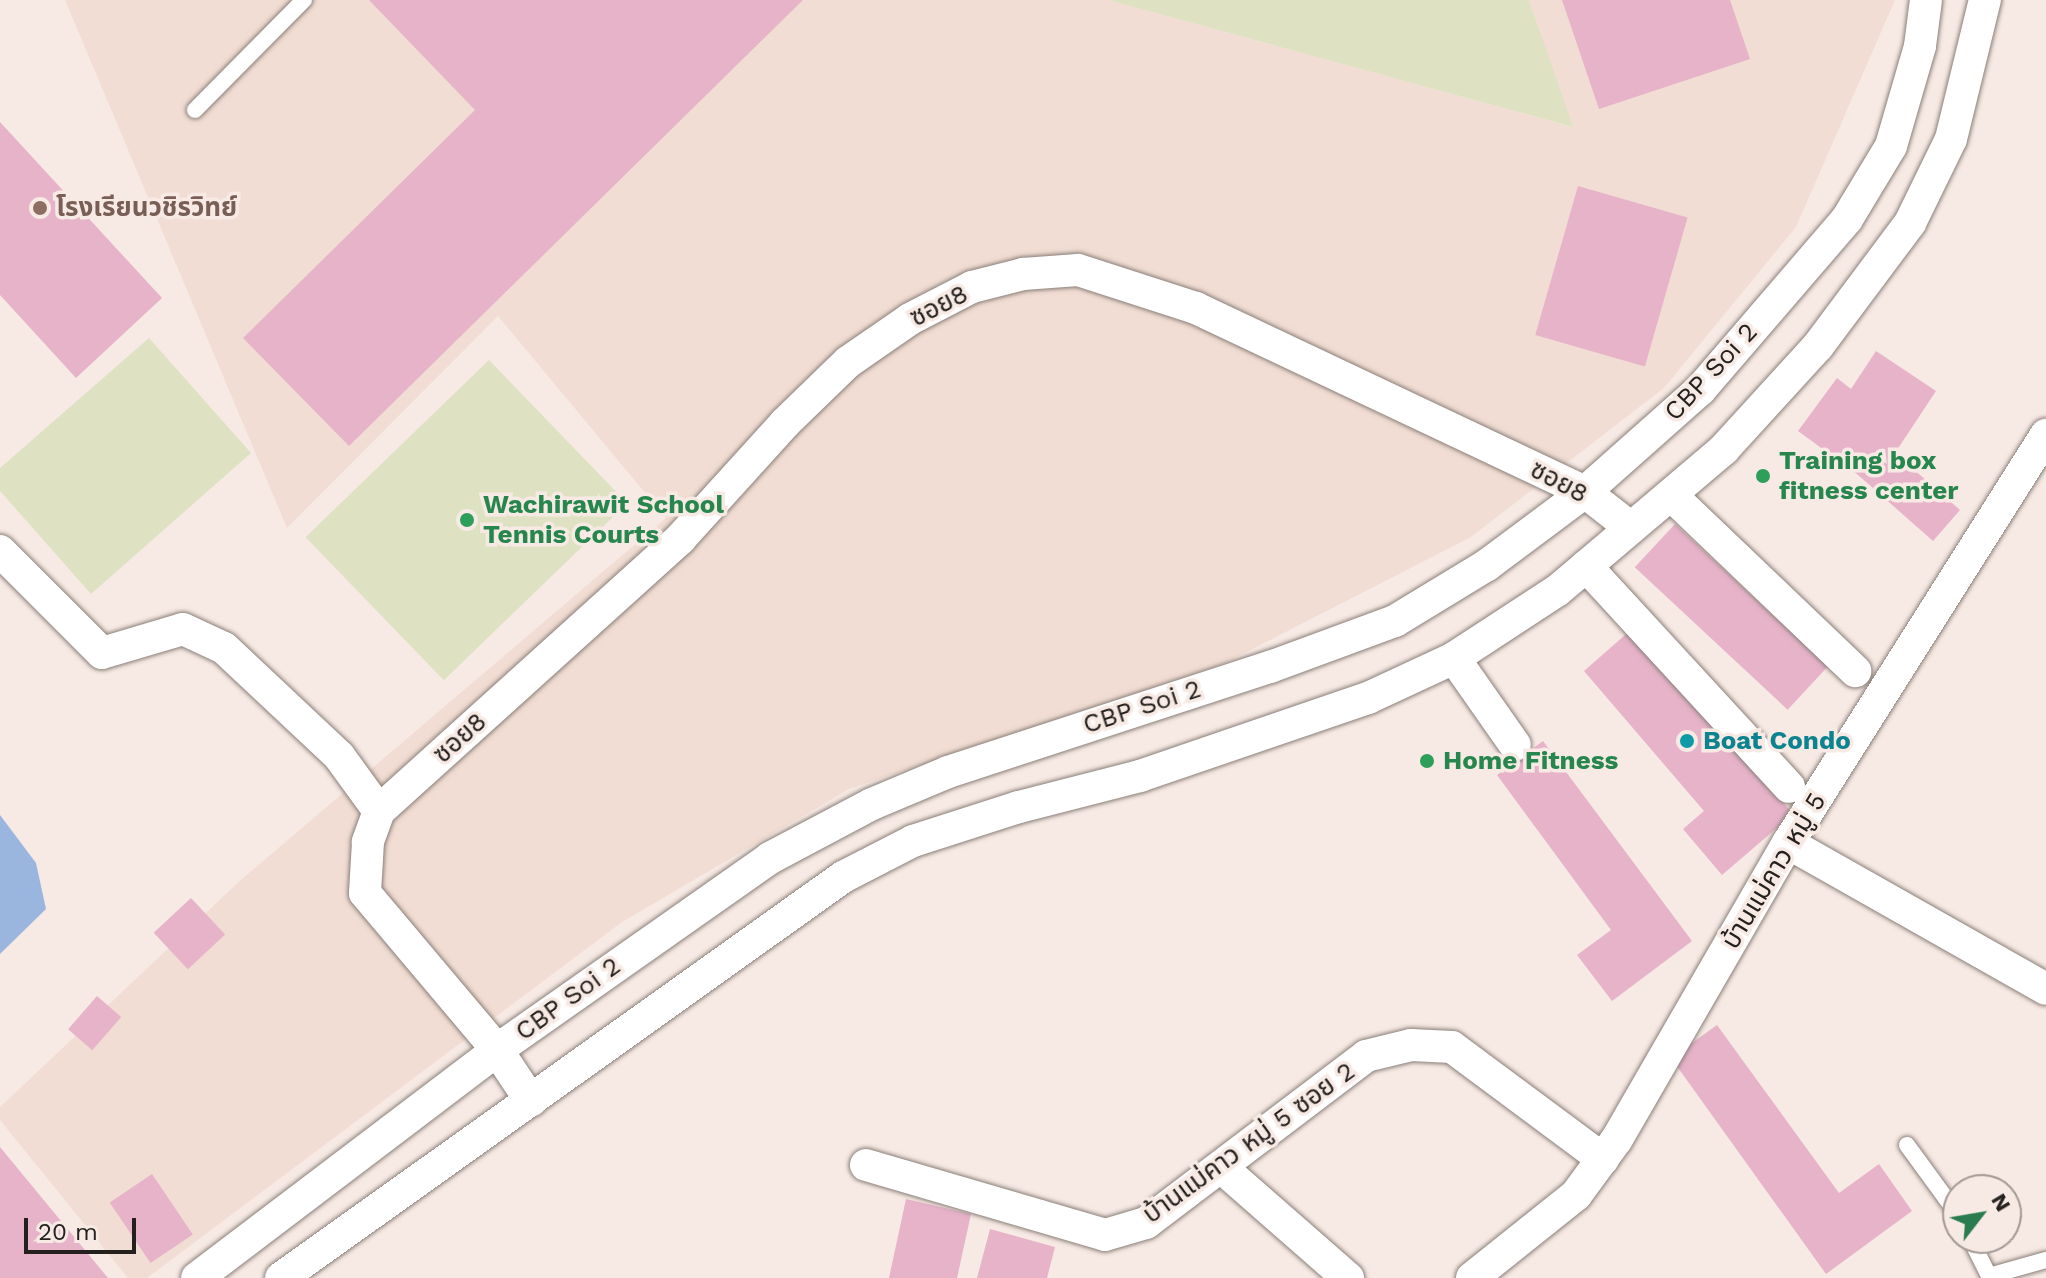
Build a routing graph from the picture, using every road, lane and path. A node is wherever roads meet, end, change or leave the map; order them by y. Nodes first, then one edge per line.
1 (304, 0) edge
2 (1926, 0) edge
3 (1985, 0) edge
4 (195, 110) dead end
5 (2046, 435) edge
6 (1585, 492) junction
7 (1671, 495) junction
8 (1631, 528) junction
9 (0, 551) edge
10 (1586, 566) junction
11 (1454, 658) junction
12 (1855, 671) dead end
13 (1515, 745) dead end
14 (1789, 787) dead end
15 (379, 811) junction
16 (1788, 843) junction
17 (2046, 989) edge
18 (497, 1050) junction
19 (531, 1101) junction
20 (1907, 1145) dead end
21 (1603, 1159) junction
22 (866, 1165) dead end
23 (1221, 1167) junction
24 (1942, 1193) edge
25 (1978, 1254) edge
26 (2046, 1260) edge
27 (1989, 1277) edge
28 (197, 1278) edge
29 (281, 1278) edge
30 (1348, 1278) edge
31 (1472, 1278) edge

1 - 4 lane
2 - 6 street, CBP Soi 2
3 - 7 street
5 - 16 street, บ้านแม่คาว หมู่ 5
6 - 8 street, ซอย8
6 - 15 street, ซอย8
6 - 18 street, CBP Soi 2
7 - 8 street
7 - 12 street
8 - 10 street
9 - 15 street
10 - 11 street
10 - 14 street
11 - 13 street
11 - 19 street
15 - 18 street
16 - 17 street
16 - 21 street, บ้านแม่คาว หมู่ 5
18 - 19 street
18 - 28 street, CBP Soi 2
19 - 29 street
20 - 24 lane
21 - 23 street, บ้านแม่คาว หมู่ 5 ซอย 2
21 - 31 street, บ้านแม่คาว หมู่ 5
22 - 23 street, บ้านแม่คาว หมู่ 5 ซอย 2
23 - 30 street
25 - 27 lane
26 - 27 lane

